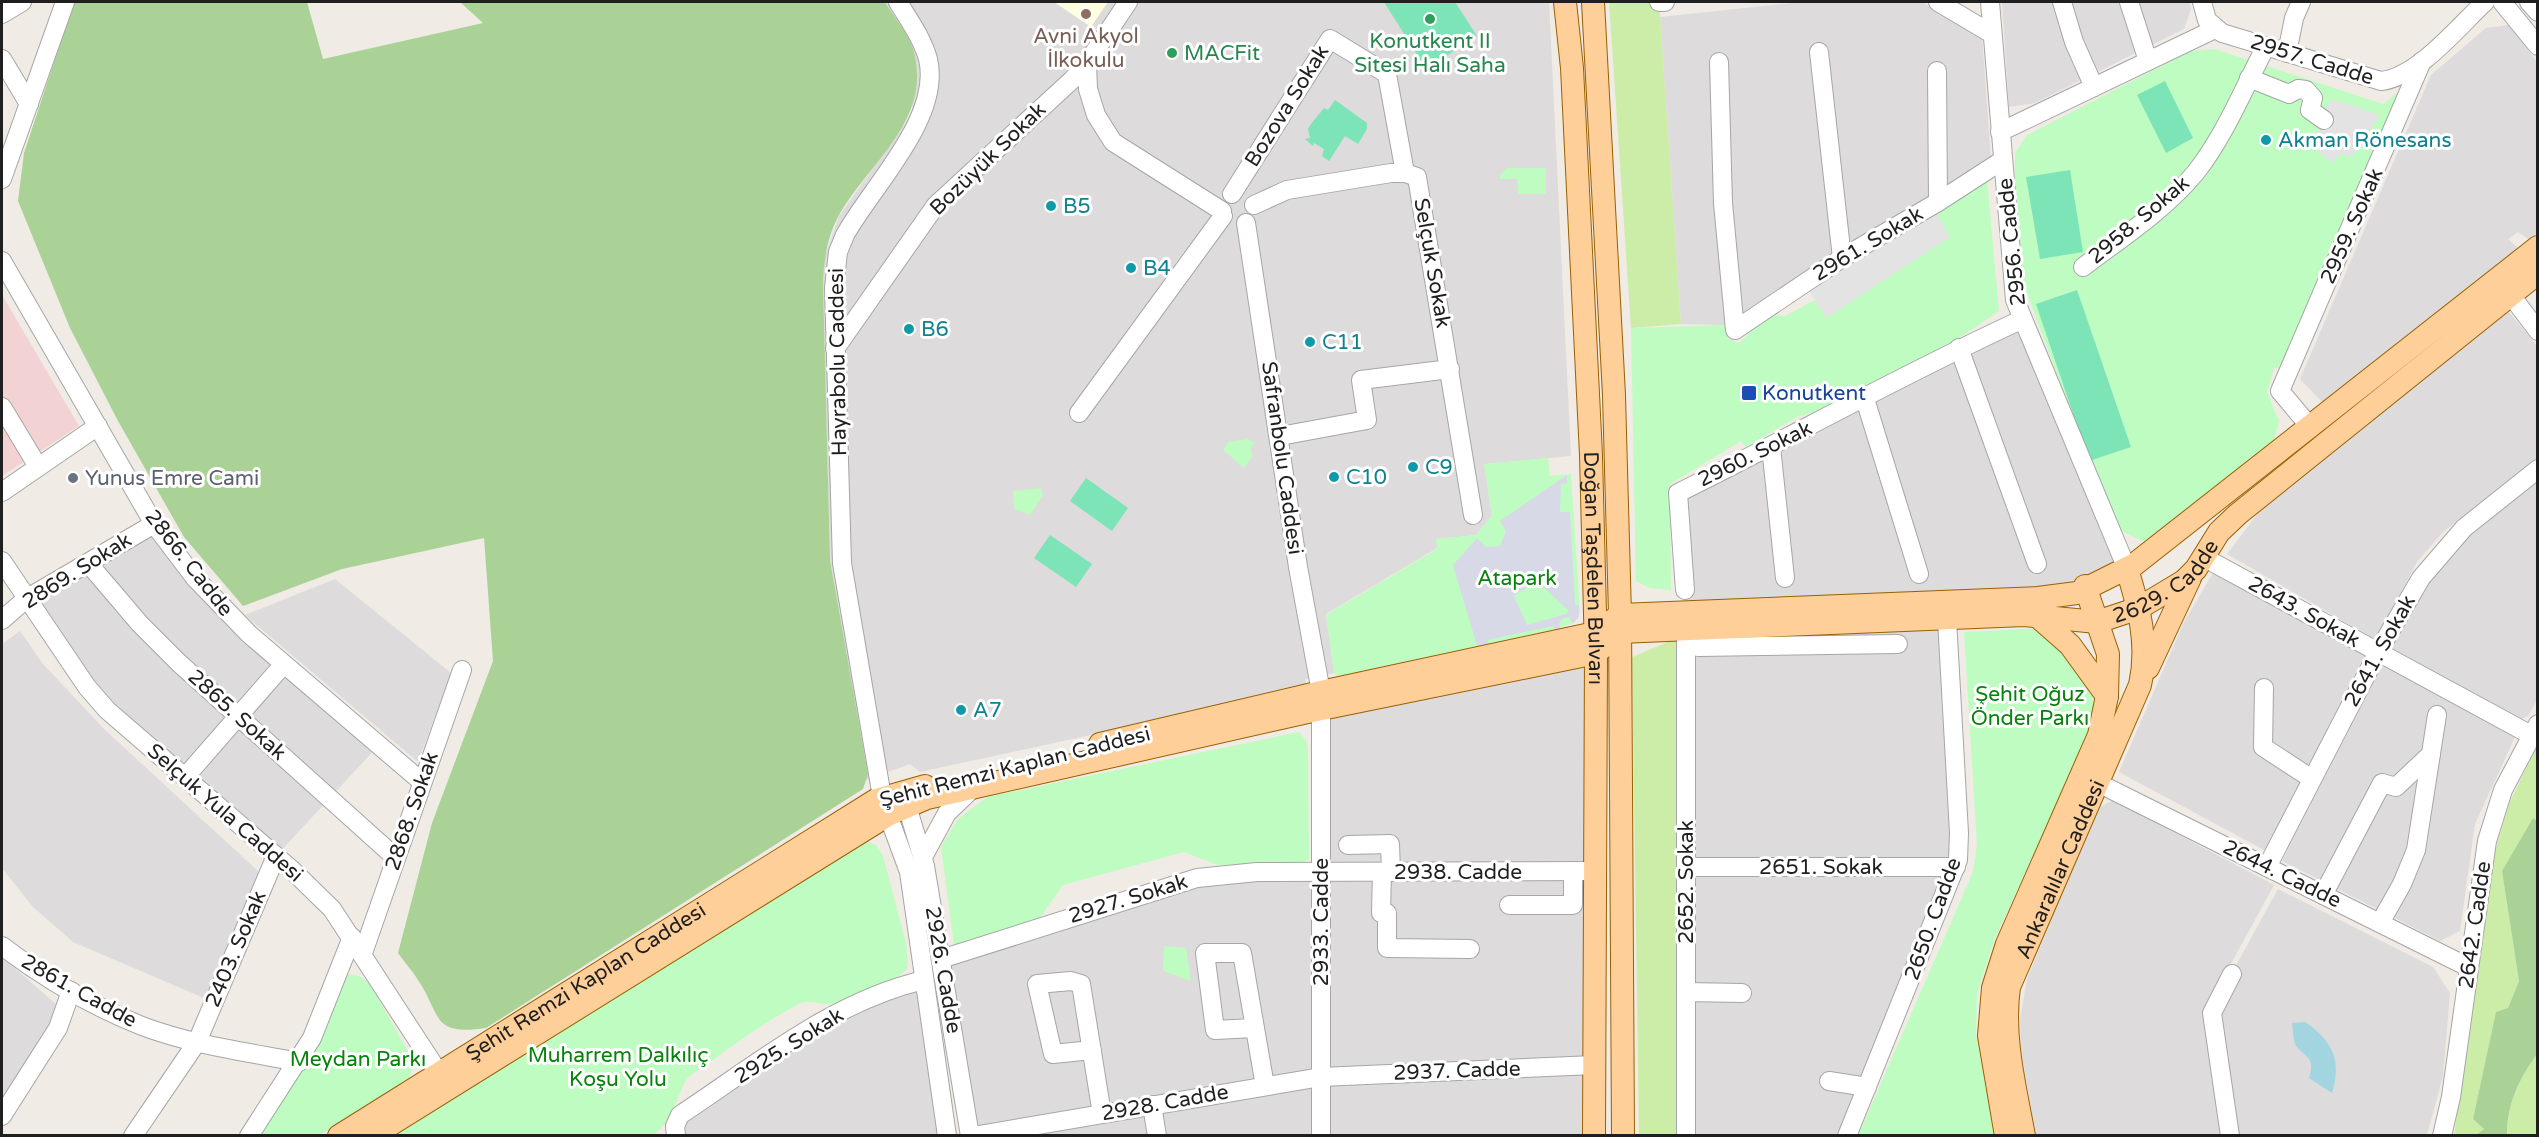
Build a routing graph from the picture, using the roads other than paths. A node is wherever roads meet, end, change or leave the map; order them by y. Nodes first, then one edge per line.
1 (22, 2) edge
2 (65, 2) edge
3 (898, 2) edge
4 (1128, 2) edge
5 (1565, 2) edge
6 (1593, 2) edge
7 (1938, 2) edge
8 (2062, 2) edge
9 (2129, 2) edge
10 (2202, 2) edge
11 (2301, 2) edge
12 (2485, 2) edge
13 (2502, 2) edge
14 (2529, 2) edge
15 (1990, 6) edge
16 (2538, 12) edge
17 (1959, 13) junction
18 (2, 14) edge
19 (2215, 29) junction
20 (1992, 34) junction
21 (2266, 46) junction
22 (2538, 46) edge
23 (1819, 52) dead end
24 (2287, 53) junction
25 (2, 59) edge
26 (2148, 61) junction
27 (2422, 61) junction
28 (1719, 62) dead end
29 (1087, 63) junction
30 (2322, 64) junction
31 (1936, 71) dead end
32 (2249, 78) junction
33 (2094, 87) junction
34 (2310, 93) junction
35 (29, 104) junction
36 (2324, 120) dead end
37 (2000, 132) junction
38 (2002, 160) junction
39 (1405, 173) junction
40 (2, 179) edge
41 (1232, 194) junction
42 (1938, 202) junction
43 (1254, 204) junction
44 (1222, 214) junction
45 (1246, 223) junction
46 (2538, 247) edge
47 (1842, 258) junction
48 (2, 261) edge
49 (2083, 267) dead end
50 (2538, 273) edge
51 (2510, 294) junction
52 (2019, 313) junction
53 (2538, 331) edge
54 (1959, 348) junction
55 (835, 349) junction
56 (1450, 369) junction
57 (1865, 399) junction
58 (2, 407) edge
59 (1079, 413) dead end
60 (98, 426) junction
61 (2311, 428) junction
62 (1280, 436) junction
63 (1771, 447) junction
64 (37, 465) junction
65 (2538, 469) edge
66 (2, 492) edge
67 (1473, 515) dead end
68 (154, 524) junction
69 (2, 561) edge
70 (88, 563) junction
71 (2037, 564) dead end
72 (2198, 565) junction
73 (2127, 569) junction
74 (1919, 574) dead end
75 (1785, 578) dead end
76 (2085, 586) junction
77 (1685, 590) dead end
78 (26, 600) junction
79 (2139, 608) junction
80 (2036, 615) junction
81 (1947, 619) junction
82 (2, 620) edge
83 (2097, 622) junction
84 (1620, 624) junction
85 (1813, 634) junction
86 (1692, 638) junction
87 (1595, 643) junction
88 (1898, 644) dead end
89 (2378, 652) junction
90 (283, 665) junction
91 (462, 670) dead end
92 (2140, 686) junction
93 (2264, 688) dead end
94 (2107, 696) junction
95 (1321, 700) junction
96 (2437, 715) dead end
97 (237, 716) junction
98 (2534, 730) edge
99 (2431, 754) junction
100 (186, 776) junction
101 (2312, 779) junction
102 (422, 782) junction
103 (2096, 782) junction
104 (976, 786) junction
105 (894, 802) junction
106 (1348, 845) dead end
107 (276, 856) junction
108 (923, 857) junction
109 (396, 858) junction
110 (1686, 867) junction
111 (1956, 867) junction
112 (2267, 867) junction
113 (1584, 871) junction
114 (1386, 872) junction
115 (1321, 873) junction
116 (2323, 895) junction
117 (1509, 905) dead end
118 (2380, 923) junction
119 (352, 937) junction
120 (2, 946) edge
121 (1470, 949) dead end
122 (363, 953) junction
123 (941, 959) junction
124 (2468, 967) junction
125 (2232, 974) dead end
126 (924, 980) junction
127 (71, 991) junction
128 (1686, 992) junction
129 (1742, 993) dead end
130 (1254, 1028) junction
131 (197, 1042) junction
132 (1092, 1050) dead end
133 (299, 1062) junction
134 (1594, 1065) junction
135 (1321, 1077) junction
136 (444, 1080) junction
137 (1829, 1081) dead end
138 (1264, 1086) junction
139 (1867, 1087) junction
140 (1152, 1105) junction
141 (1102, 1114) junction
142 (2, 1116) edge
143 (133, 1136) edge
144 (249, 1136) edge
145 (339, 1136) edge
146 (372, 1136) edge
147 (676, 1136) edge
148 (947, 1136) edge
149 (972, 1136) edge
150 (1156, 1136) edge
151 (1321, 1136) edge
152 (1594, 1136) edge
153 (1623, 1136) edge
154 (1686, 1136) edge
155 (1847, 1136) edge
156 (2006, 1136) edge
157 (2024, 1136) edge
158 (2230, 1136) edge
159 (2442, 1136) edge

1 - 18 street
2 - 35 street
3 - 55 street, Hayrabolu Caddesi
4 - 29 street
5 - 87 main road, Doğan Taşdelen Bulvarı
6 - 84 main road, Doğan Taşdelen Bulvarı
7 - 17 street
8 - 33 street
9 - 26 street
10 - 19 street
11 - 24 street
12 - 27 street, 2957. Cadde
13 - 22 street
14 - 16 street
15 - 17 street
15 - 20 street, 2956. Cadde
17 - 20 street
19 - 21 street, 2957. Cadde
19 - 26 street
20 - 37 street, 2956. Cadde
21 - 24 street, 2957. Cadde
21 - 32 street, 2958. Sokak
23 - 47 street
24 - 30 street, 2957. Cadde
25 - 35 street
26 - 33 street
27 - 30 street, 2957. Cadde
27 - 61 street, 2959. Sokak
28 - 47 street, 2961. Sokak
29 - 44 street
29 - 55 street, Bozüyük Sokak
30 - 34 street
31 - 42 street
32 - 34 street
32 - 49 street, 2958. Sokak
33 - 37 street
34 - 36 street
35 - 40 street
37 - 38 street, 2956. Cadde
38 - 42 street, 2961. Sokak
38 - 52 street, 2956. Cadde
39 - 41 street, Bozova Sokak
39 - 43 street, Selçuk Sokak
39 - 56 street, Selçuk Sokak
41 - 43 street
41 - 44 street
42 - 47 street, 2961. Sokak
43 - 45 street
44 - 45 street
44 - 59 street
45 - 62 street, Safranbolu Caddesi
46 - 61 main road, 2629. Cadde
48 - 60 street, 2866. Cadde
50 - 51 main road, 2629. Cadde
51 - 53 street
51 - 72 main road, 2629. Cadde
52 - 54 street, 2960. Sokak
52 - 73 street, 2956. Cadde
54 - 57 street, 2960. Sokak
54 - 71 street
55 - 105 street, Hayrabolu Caddesi
56 - 62 street
56 - 67 street, Selçuk Sokak
57 - 63 street, 2960. Sokak
57 - 74 street
58 - 64 street
60 - 64 street
60 - 68 street, 2866. Cadde
61 - 73 main road, 2629. Cadde
62 - 95 street, Safranbolu Caddesi
63 - 75 street
63 - 77 street, 2960. Sokak
64 - 66 street
65 - 89 street, 2641. Sokak
68 - 70 street, 2869. Sokak
68 - 90 street, 2866. Cadde
69 - 78 street, Selçuk Yula Caddesi
70 - 78 street, 2869. Sokak
70 - 97 street, 2865. Sokak
72 - 79 main road, 2629. Cadde
72 - 89 street, 2643. Sokak
72 - 92 main road
73 - 76 main road, 2629. Cadde
73 - 79 main road, Ankaralılar Caddesi
76 - 83 main road, Ankaralılar Caddesi
76 - 84 main road, 2629. Cadde
78 - 82 street, 2869. Sokak
78 - 100 street, Selçuk Yula Caddesi
79 - 83 main road, 2629. Cadde
79 - 92 main road, Ankaralılar Caddesi
80 - 81 main road, 2629. Cadde
80 - 83 main road, 2629. Cadde
80 - 94 main road
81 - 85 main road, 2629. Cadde
81 - 111 street, 2650. Cadde
83 - 94 main road, Ankaralılar Caddesi
84 - 86 main road, 2629. Cadde
84 - 87 main road
84 - 153 main road, Doğan Taşdelen Bulvarı
85 - 86 main road, 2629. Cadde
85 - 88 street
86 - 110 street, 2652. Sokak
87 - 95 main road, Şehit Remzi Kaplan Caddesi
87 - 113 main road, Doğan Taşdelen Bulvarı
89 - 98 street, 2643. Sokak
89 - 101 street, 2641. Sokak
90 - 97 street
90 - 102 street, 2866. Cadde
91 - 102 street, 2868. Sokak
92 - 103 main road, Ankaralılar Caddesi
93 - 101 street
94 - 156 main road, Ankaralılar Caddesi
95 - 104 main road, Şehit Remzi Kaplan Caddesi
95 - 105 main road, Şehit Remzi Kaplan Caddesi
95 - 115 street, 2933. Cadde
96 - 99 street
97 - 100 street
97 - 109 street, 2865. Sokak
98 - 124 street, 2642. Cadde
99 - 116 street
99 - 118 street
100 - 107 street, Selçuk Yula Caddesi
101 - 112 street, 2641. Sokak
102 - 109 street, 2868. Sokak
103 - 112 street, 2644. Cadde
103 - 157 main road, Ankaralılar Caddesi
104 - 105 main road, Şehit Remzi Kaplan Caddesi
104 - 108 street
105 - 108 street, 2926. Cadde
105 - 126 street, 2926. Cadde
105 - 136 main road, Şehit Remzi Kaplan Caddesi
106 - 114 street
107 - 119 street, Selçuk Yula Caddesi
107 - 131 street, 2403. Sokak
108 - 123 street, 2926. Cadde
109 - 122 street, 2868. Sokak
110 - 111 street, 2651. Sokak
110 - 128 street, 2652. Sokak
111 - 139 street, 2650. Cadde
112 - 116 street, 2644. Cadde
113 - 114 street, 2938. Cadde
113 - 117 street
113 - 134 main road, Doğan Taşdelen Bulvarı
114 - 115 street, 2938. Cadde
114 - 121 street
115 - 123 street, 2927. Sokak
115 - 135 street, 2933. Cadde
116 - 118 street, 2644. Cadde
118 - 124 street, 2644. Cadde
119 - 122 street, Selçuk Yula Caddesi
119 - 133 street
120 - 127 street, 2861. Cadde
122 - 136 street, Selçuk Yula Caddesi
123 - 149 street, 2926. Cadde
124 - 159 street, 2642. Cadde
125 - 158 street
126 - 147 street, 2925. Sokak
126 - 148 street, 2926. Cadde
127 - 131 street, 2861. Cadde
127 - 142 street
128 - 129 street
128 - 154 street, 2652. Sokak
130 - 130 street
130 - 138 street
131 - 133 street, 2861. Cadde
131 - 143 street, 2403. Sokak
132 - 141 street
133 - 144 street
134 - 135 street, 2937. Cadde
134 - 152 main road, Doğan Taşdelen Bulvarı
135 - 138 street, 2928. Cadde
135 - 151 street, 2933. Cadde
136 - 145 main road, Şehit Remzi Kaplan Caddesi
136 - 146 main road, Şehit Remzi Kaplan Caddesi
137 - 139 street
138 - 140 street, 2928. Cadde
139 - 155 street, 2650. Cadde
140 - 141 street, 2928. Cadde
140 - 150 street
141 - 149 street, 2928. Cadde

